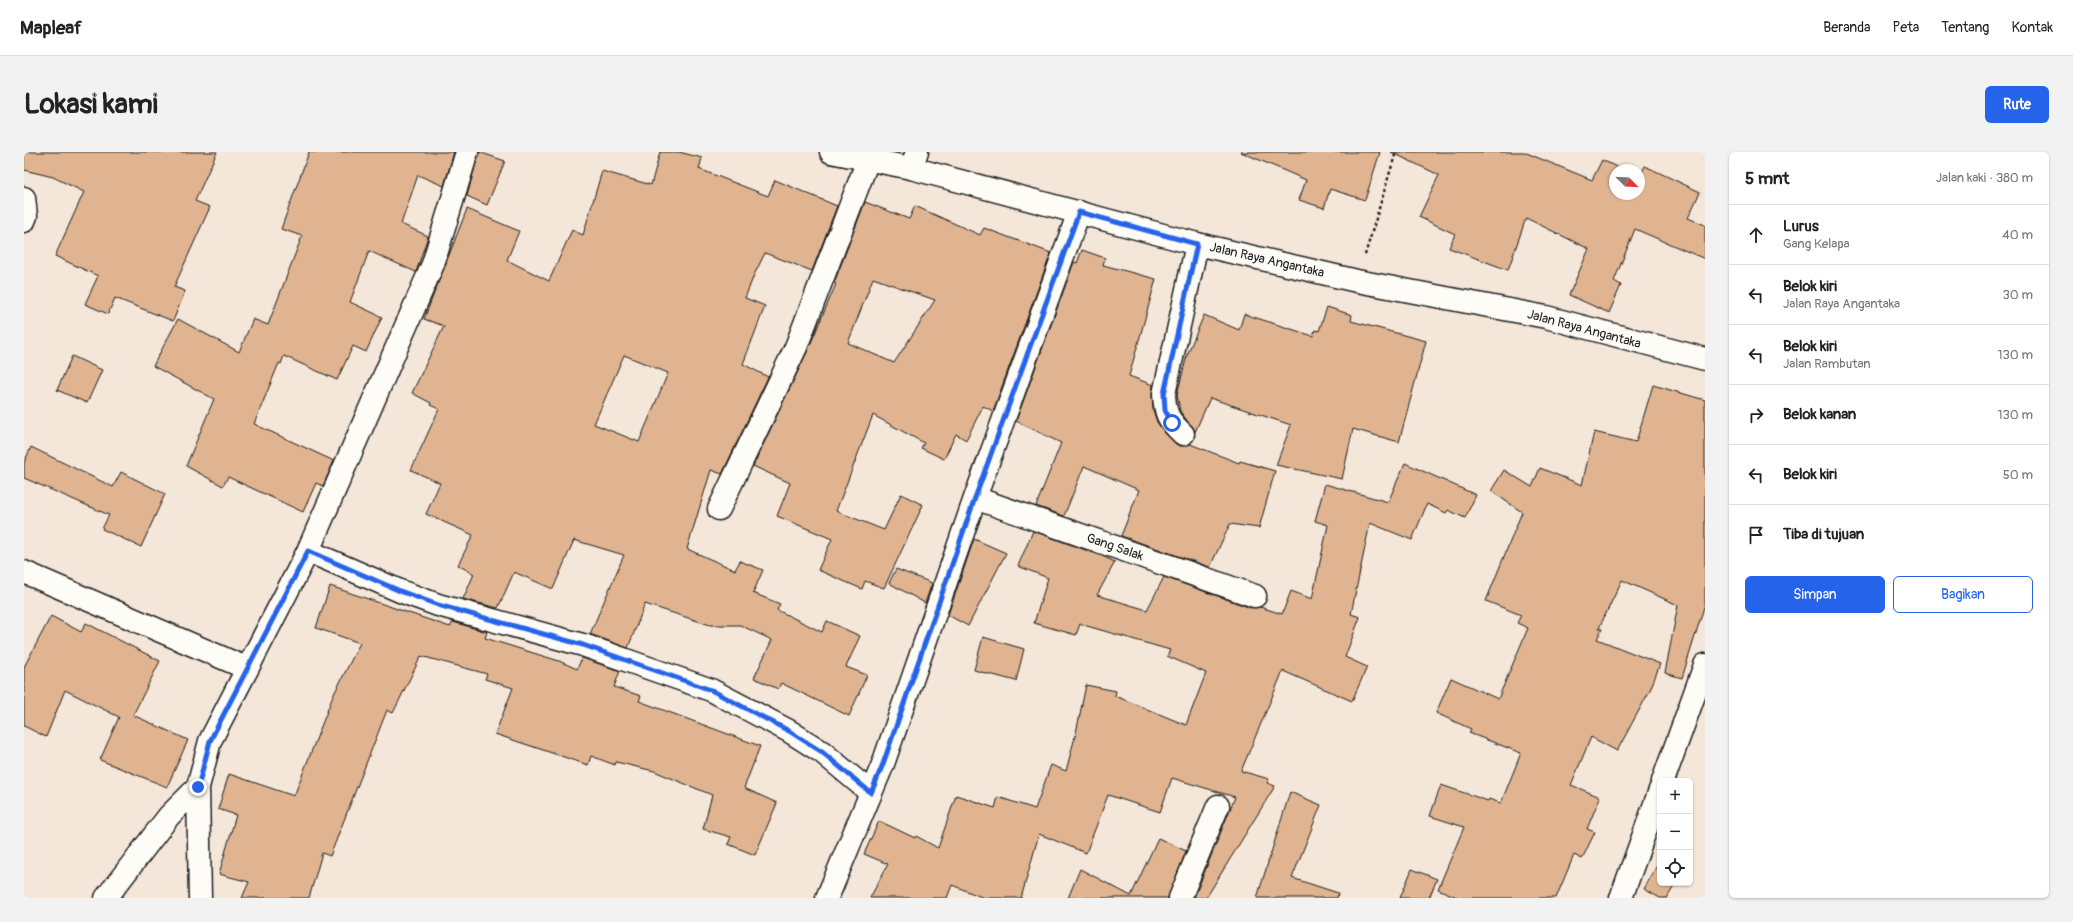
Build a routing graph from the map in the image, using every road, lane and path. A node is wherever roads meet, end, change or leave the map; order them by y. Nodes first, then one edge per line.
1 (467, 152) edge
2 (831, 152) edge
3 (1396, 152) edge
4 (868, 160) junction
5 (914, 160) edge
6 (24, 198) edge
7 (1079, 212) junction
8 (24, 221) edge
9 (1197, 244) junction
10 (1357, 281) junction
11 (1705, 360) edge
12 (1183, 434) dead end
13 (975, 498) junction
14 (719, 509) dead end
15 (308, 551) junction
16 (24, 572) edge
17 (1255, 596) dead end
18 (1705, 665) edge
19 (246, 668) junction
20 (1664, 778) edge
21 (198, 787) junction
22 (871, 793) junction
23 (1657, 798) edge
24 (1218, 806) dead end
25 (106, 898) edge
26 (200, 898) edge
27 (827, 898) edge
28 (1180, 898) edge
29 (1621, 898) edge

1 - 15 street
2 - 4 street, Jalan Raya Angantaka
3 - 10 path
4 - 5 street, Jalan Raya Angantaka
4 - 14 street
5 - 7 street, Jalan Raya Angantaka
6 - 8 street
7 - 9 street, Jalan Raya Angantaka
7 - 13 street
9 - 10 street, Jalan Raya Angantaka
9 - 12 street
10 - 11 street, Jalan Raya Angantaka
13 - 17 street, Gang Salak
13 - 22 street
15 - 19 street
15 - 22 street
16 - 19 street
18 - 20 street
19 - 21 street
21 - 25 street
21 - 26 street
22 - 27 street
23 - 29 street
24 - 28 street

